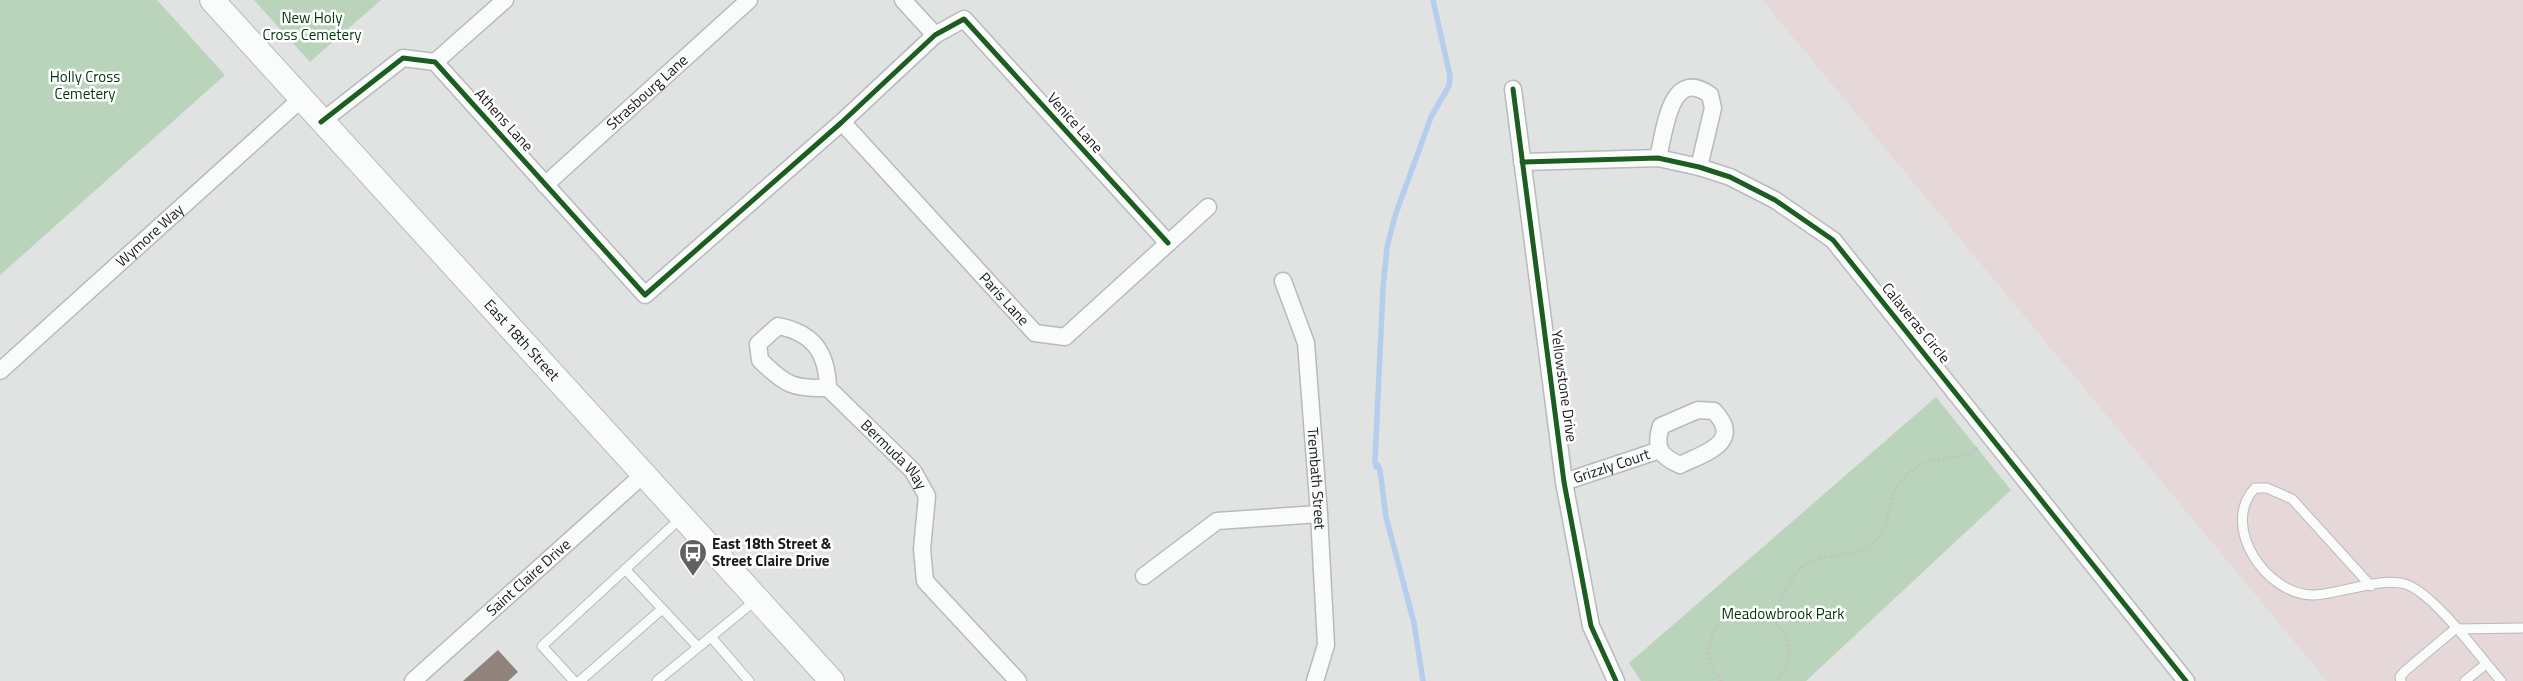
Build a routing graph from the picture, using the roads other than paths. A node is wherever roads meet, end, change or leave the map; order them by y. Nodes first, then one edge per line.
1 (212, 0) edge
2 (505, 0) edge
3 (749, 0) edge
4 (903, 0) edge
5 (935, 35) junction
6 (434, 62) junction
7 (1513, 89) dead end
8 (301, 99) junction
9 (321, 122) junction
10 (842, 122) junction
11 (1658, 158) junction
12 (1522, 162) junction
13 (1699, 167) junction
14 (545, 185) junction
15 (1208, 207) dead end
16 (1168, 243) junction
17 (1283, 281) dead end
18 (0, 372) edge
19 (828, 388) junction
20 (1660, 450) dead end
21 (644, 474) junction
22 (1564, 482) junction
23 (1319, 514) junction
24 (682, 516) junction
25 (625, 569) junction
26 (1144, 576) dead end
27 (2371, 586) junction
28 (758, 599) junction
29 (662, 609) junction
30 (2523, 628) edge
31 (2455, 629) junction
32 (711, 637) junction
33 (698, 648) junction
34 (2486, 664) junction
35 (413, 681) edge
36 (574, 681) edge
37 (580, 681) edge
38 (657, 681) edge
39 (749, 681) edge
40 (832, 681) edge
41 (1018, 681) edge
42 (1315, 681) edge
43 (1616, 681) edge
44 (2186, 681) edge
45 (2400, 681) edge
46 (2465, 681) edge
47 (2501, 681) edge

1 - 8 main road, East 18th Street
2 - 6 street
3 - 14 street, Strasbourg Lane
4 - 5 street
5 - 10 street
5 - 16 street, Venice Lane
6 - 9 street
6 - 14 street, Athens Lane
7 - 12 street, Yellowstone Drive
8 - 9 main road, East 18th Street
8 - 18 street, Wymore Way
9 - 21 main road, East 18th Street
10 - 14 street, Athens Lane
10 - 16 street, Paris Lane
11 - 12 street, Calaveras Circle
11 - 13 street, Calaveras Circle
11 - 13 street
12 - 22 street, Yellowstone Drive
13 - 44 street, Calaveras Circle
15 - 16 street, Paris Lane
17 - 23 street, Trembath Street
19 - 19 street
19 - 41 street, Bermuda Way
20 - 22 street, Grizzly Court
21 - 24 main road, East 18th Street
21 - 35 street, Saint Claire Drive
22 - 43 street, Yellowstone Drive
23 - 26 street
23 - 42 street, Trembath Street
24 - 25 lane
24 - 28 main road, East 18th Street
25 - 29 lane
25 - 36 lane
27 - 27 lane
27 - 31 lane
28 - 32 lane
28 - 40 main road, East 18th Street
29 - 33 lane
29 - 37 lane
30 - 31 lane
31 - 34 lane
31 - 45 lane
32 - 33 lane
32 - 39 lane
33 - 38 lane
34 - 46 lane
34 - 47 lane

